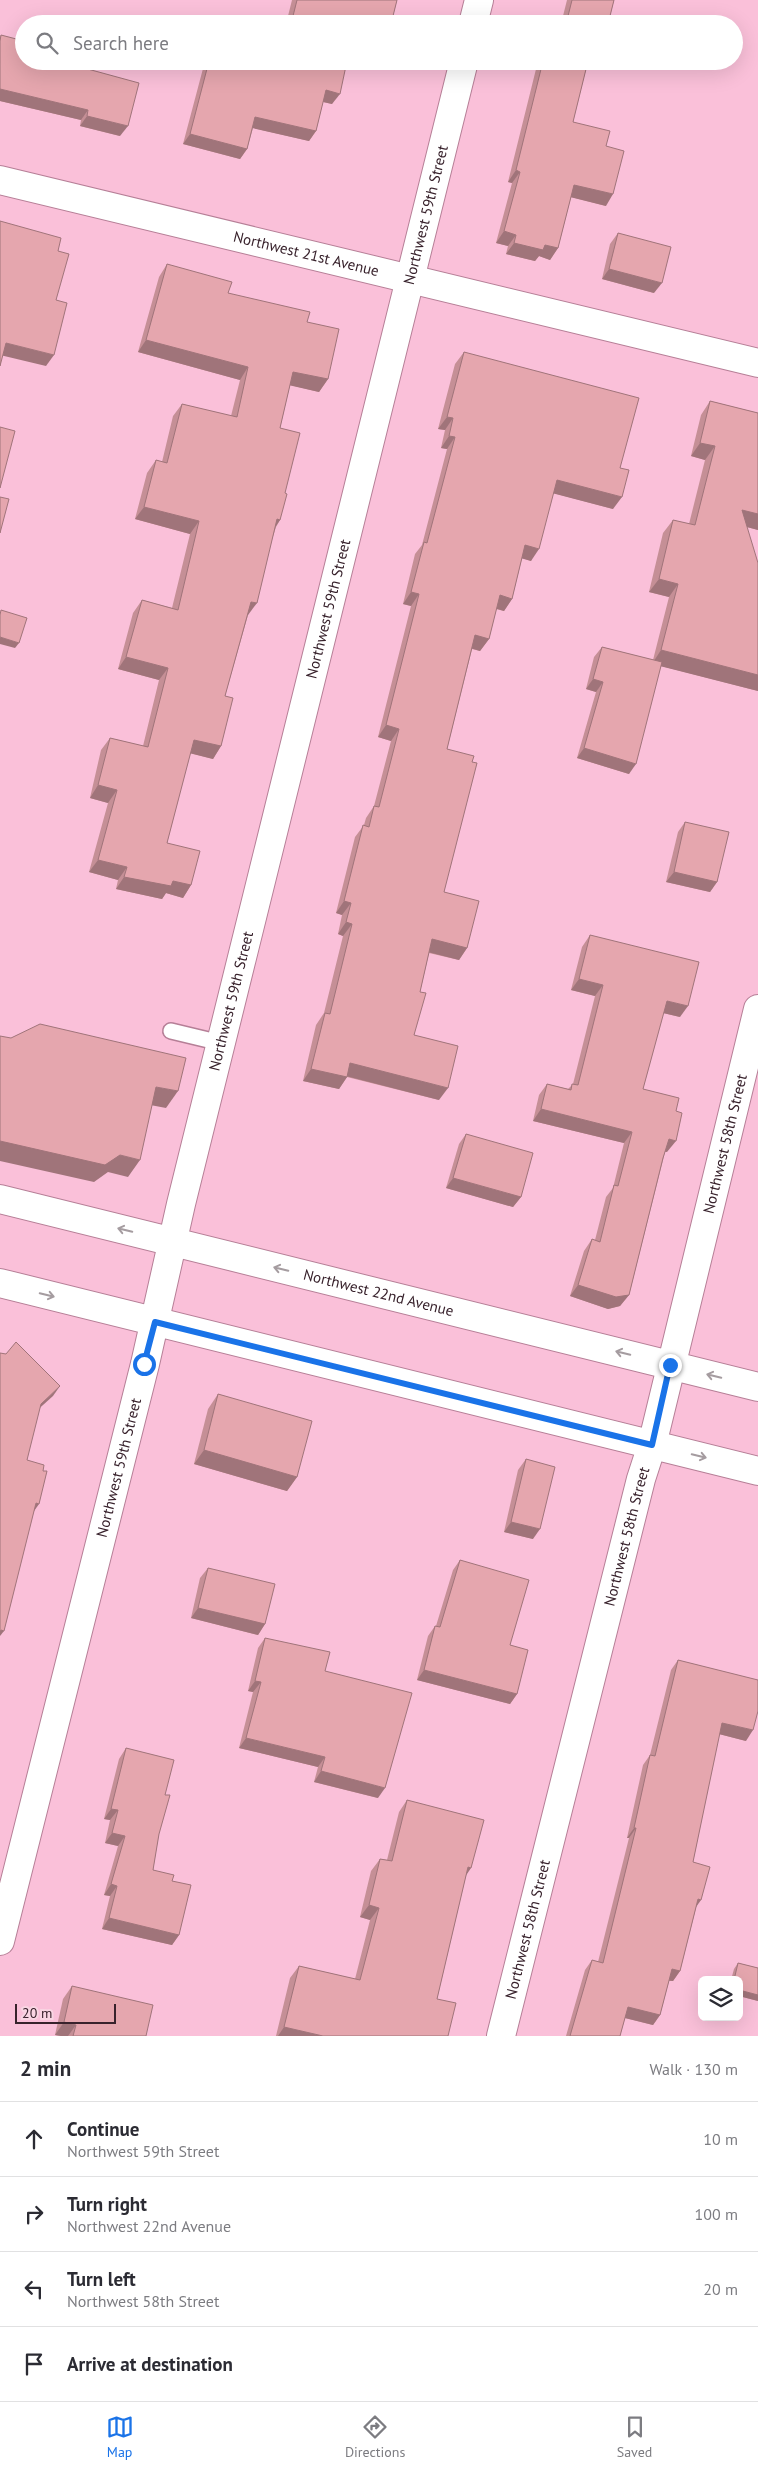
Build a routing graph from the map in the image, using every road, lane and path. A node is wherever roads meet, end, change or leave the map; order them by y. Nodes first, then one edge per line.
1 (479, 0) edge
2 (475, 15) edge
3 (462, 70) edge
4 (0, 180) edge
5 (409, 279) junction
6 (758, 362) edge
7 (758, 1008) edge
8 (171, 1031) dead end
9 (221, 1043) junction
10 (0, 1199) edge
11 (172, 1241) junction
12 (0, 1283) edge
13 (155, 1322) junction
14 (670, 1365) junction
15 (758, 1387) edge
16 (652, 1445) junction
17 (758, 1471) edge
18 (0, 1941) edge
19 (501, 2036) edge

1 - 2 street
3 - 5 street, Northwest 59th Street
4 - 5 street, Northwest 21st Avenue
5 - 6 street, Northwest 21st Avenue
5 - 9 street, Northwest 59th Street
7 - 14 street, Northwest 58th Street
8 - 9 lane
9 - 11 street, Northwest 59th Street
11 -> 10 street, Northwest 22nd Avenue
11 - 13 street, Northwest 59th Street
14 -> 11 street, Northwest 22nd Avenue
12 -> 13 street
13 - 16 street
13 - 18 street, Northwest 59th Street
15 -> 14 street, Northwest 22nd Avenue
14 - 16 street, Northwest 58th Street
16 -> 17 street
16 - 19 street, Northwest 58th Street

